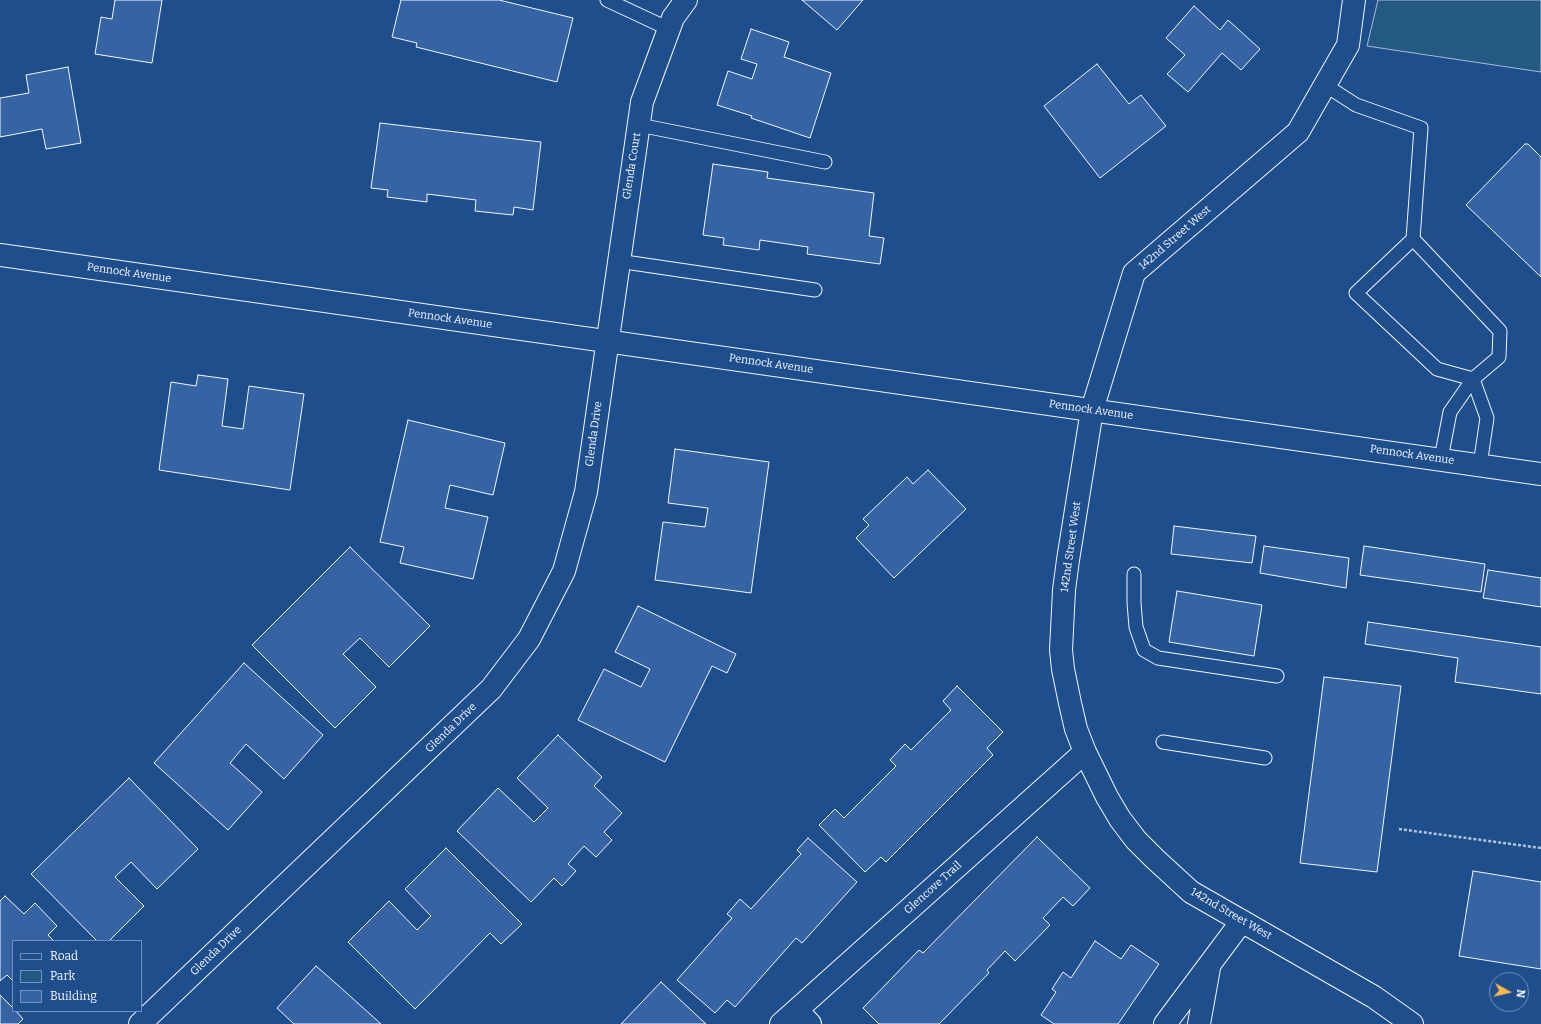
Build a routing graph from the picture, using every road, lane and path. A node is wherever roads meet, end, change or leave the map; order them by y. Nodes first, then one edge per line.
1 (607, 0) edge
2 (686, 0) edge
3 (1354, 0) edge
4 (669, 29) junction
5 (1325, 85) junction
6 (639, 125) junction
7 (825, 162) dead end
8 (1413, 239) junction
9 (0, 255) edge
10 (618, 261) junction
11 (815, 290) dead end
12 (607, 341) junction
13 (1473, 379) junction
14 (1092, 410) junction
15 (1441, 460) junction
16 (1480, 465) junction
17 (1541, 474) edge
18 (1134, 574) dead end
19 (1277, 676) dead end
20 (1163, 742) dead end
21 (1085, 752) junction
22 (1265, 758) dead end
23 (1399, 829) dead end
24 (1541, 848) edge
25 (1242, 921) junction
26 (1210, 963) junction
27 (803, 1017) edge
28 (140, 1024) edge
29 (781, 1024) edge
30 (1165, 1024) edge
31 (1199, 1024) edge
32 (1412, 1024) edge

1 - 4 lane
2 - 4 street, Glenda Court
3 - 5 street, 142nd Street West
4 - 6 street, Glenda Court
5 - 8 lane
5 - 14 street, 142nd Street West
6 - 7 lane
6 - 10 street, Glenda Court
8 - 13 lane
8 - 13 lane
9 - 12 street, Pennock Avenue
10 - 11 lane
10 - 12 street, Glenda Court
12 - 14 street, Pennock Avenue
12 - 28 street, Glenda Drive
13 - 15 lane
13 - 16 lane
14 - 15 street, Pennock Avenue
14 - 21 street, 142nd Street West
15 - 16 street, Pennock Avenue
16 - 17 street, Pennock Avenue
18 - 19 lane
20 - 22 lane
21 - 25 street, 142nd Street West
21 - 27 street, Glencove Trail
23 - 24 path
25 - 26 street
25 - 32 street, 142nd Street West
26 - 30 street
26 - 31 street
27 - 29 street, Glencove Trail

